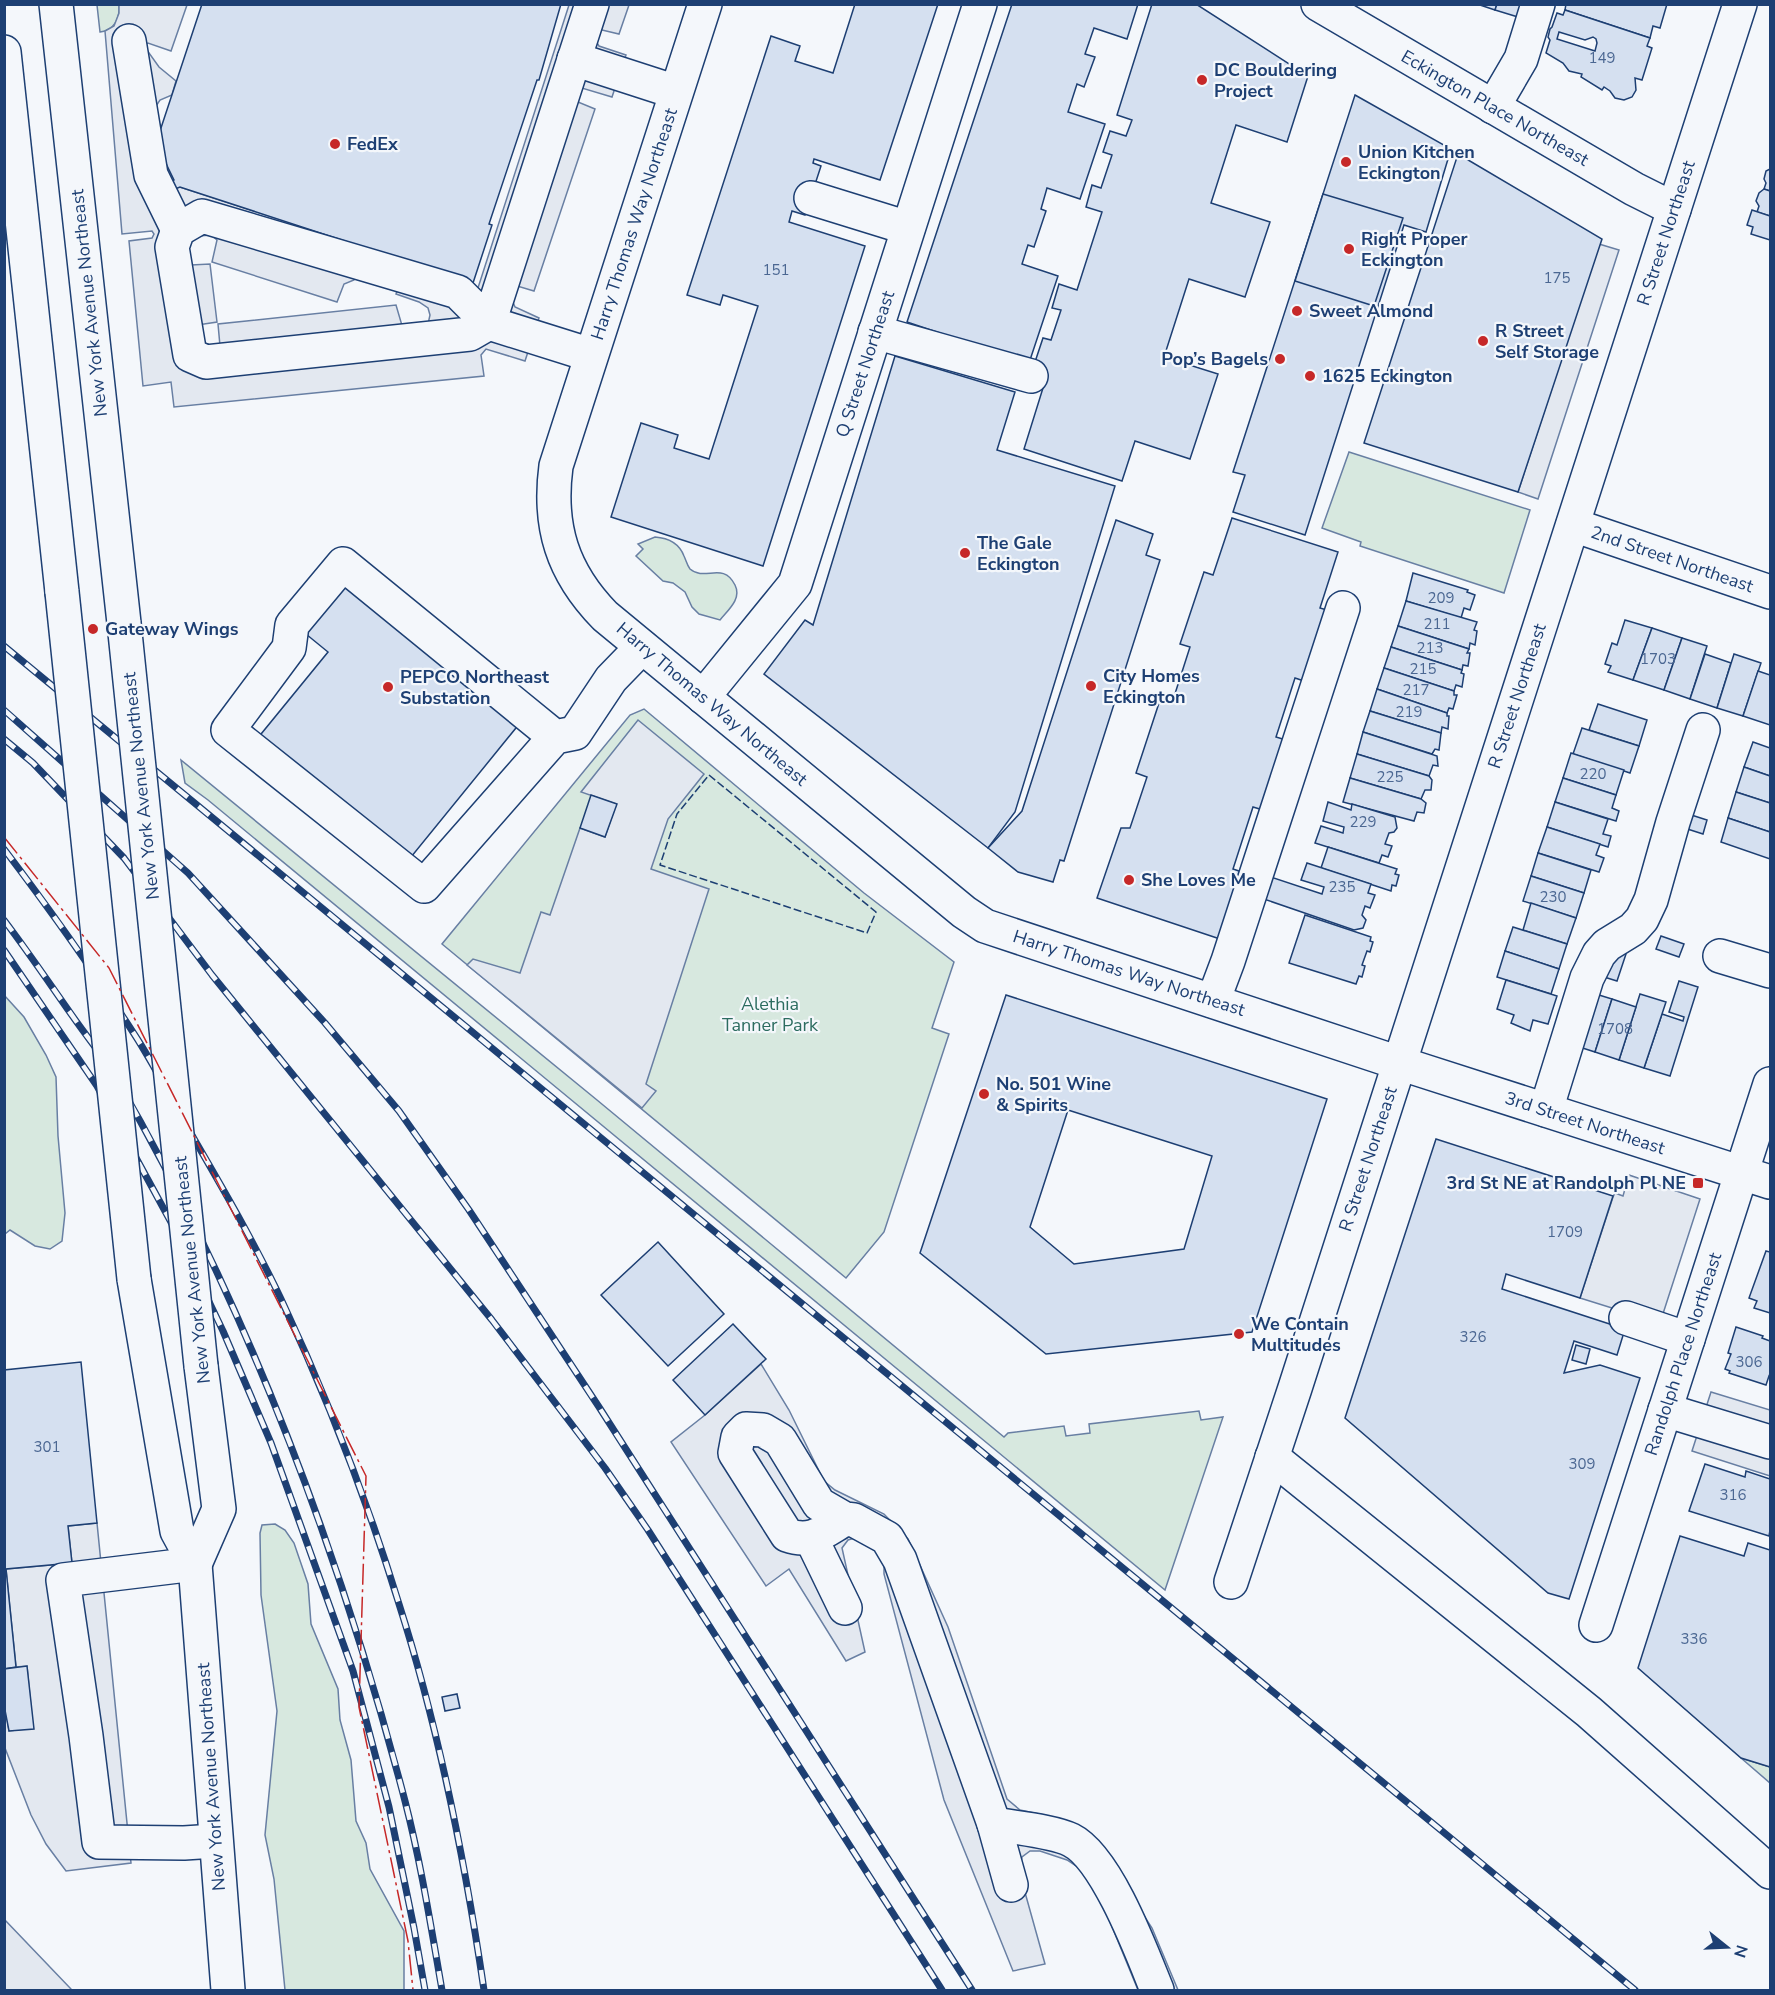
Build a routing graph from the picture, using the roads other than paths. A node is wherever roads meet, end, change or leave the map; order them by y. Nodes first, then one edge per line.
1 (56, 4) edge
2 (592, 4) edge
3 (705, 4) edge
4 (980, 4) edge
5 (1318, 4) edge
6 (1538, 4) edge
7 (1740, 4) edge
8 (1359, 15) edge
9 (129, 41) dead end
10 (4, 52) edge
11 (574, 59) junction
12 (676, 92) junction
13 (1493, 107) junction
14 (811, 198) dead end
15 (1674, 209) junction
16 (908, 228) junction
17 (178, 230) junction
18 (489, 322) junction
19 (875, 332) junction
20 (591, 355) junction
21 (1030, 376) dead end
22 (1573, 525) junction
23 (1770, 592) edge
24 (1343, 608) dead end
25 (642, 646) junction
26 (703, 697) junction
27 (1703, 730) dead end
28 (555, 736) junction
29 (1720, 956) dead end
30 (1770, 971) edge
31 (1213, 1001) junction
32 (1399, 1063) junction
33 (1770, 1084) edge
34 (1546, 1110) junction
35 (1756, 1178) edge
36 (1626, 1318) dead end
37 (1688, 1339) junction
38 (1665, 1410) junction
39 (1770, 1442) edge
40 (1272, 1457) junction
41 (845, 1519) junction
42 (811, 1538) junction
43 (195, 1564) junction
44 (1231, 1582) dead end
45 (845, 1608) dead end
46 (1596, 1625) dead end
47 (994, 1824) junction
48 (200, 1842) junction
49 (1770, 1872) edge
50 (1011, 1885) dead end
51 (228, 1990) edge
52 (1157, 1990) edge

1 - 43 main road, New York Avenue Northeast, bridge
2 - 11 main road
3 - 12 main road, Harry Thomas Way Northeast
4 - 16 main road, Q Street Northeast
5 - 8 main road, Eckington Place Northeast
6 - 13 main road
7 - 15 main road, R Street Northeast
8 - 13 main road, Eckington Place Northeast
9 - 17 main road
10 - 43 main road, New York Avenue Northeast, bridge
11 - 12 main road
11 - 18 main road
12 - 20 main road, Harry Thomas Way Northeast
13 - 15 main road, Eckington Place Northeast
14 - 16 main road
15 - 22 main road, R Street Northeast
16 - 19 main road, Q Street Northeast
17 - 18 main road
17 - 18 main road
18 - 20 main road
19 - 21 main road
19 - 26 main road, Q Street Northeast
20 - 25 main road, Harry Thomas Way Northeast
22 - 23 main road, 2nd Street Northeast
22 - 32 main road, R Street Northeast
24 - 31 main road
25 - 26 main road, Harry Thomas Way Northeast
25 - 28 main road
26 - 31 main road, Harry Thomas Way Northeast
27 - 34 main road
28 - 28 main road
29 - 30 main road
31 - 32 main road, Harry Thomas Way Northeast
32 - 34 main road, 3rd Street Northeast
32 - 40 main road, R Street Northeast
33 - 35 main road, Randolph Place Northeast
34 - 35 main road, 3rd Street Northeast
35 - 37 main road, Randolph Place Northeast
36 - 37 main road
37 - 38 main road, Randolph Place Northeast
38 - 39 main road
38 - 46 main road, Randolph Place Northeast
40 - 44 main road, R Street Northeast
40 - 49 main road
41 - 42 main road
41 - 42 main road
41 - 47 main road
42 - 45 main road
43 - 48 main road, New York Avenue Northeast
43 - 48 main road
47 - 50 main road
47 - 52 main road
48 - 51 main road, New York Avenue Northeast

